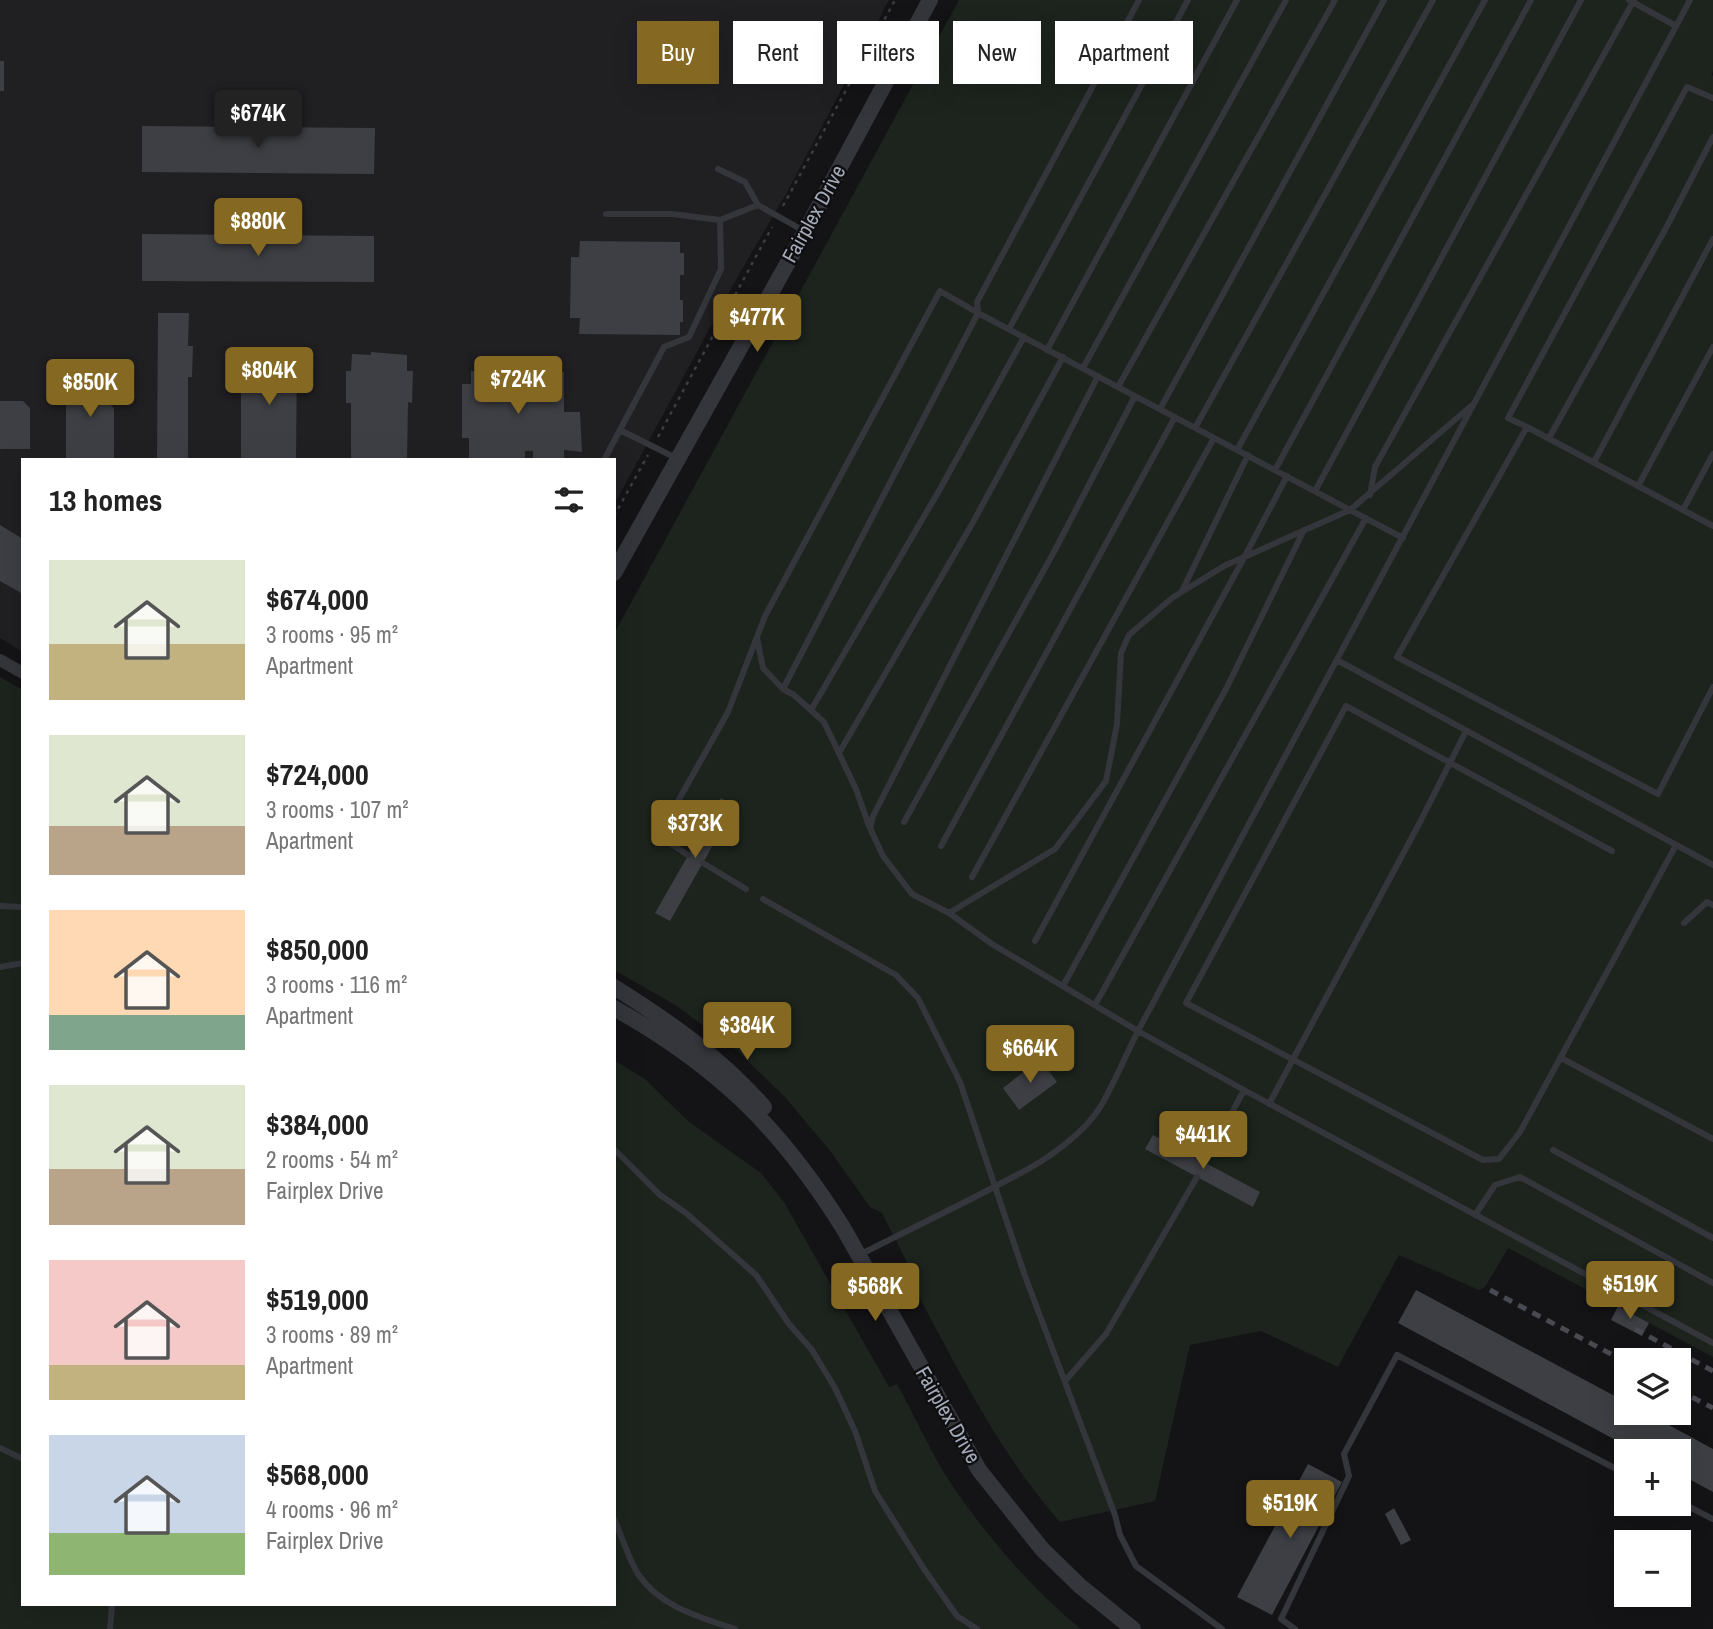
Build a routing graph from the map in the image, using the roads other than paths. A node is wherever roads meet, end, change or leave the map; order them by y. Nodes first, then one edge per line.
1 (930, 0) edge
2 (1139, 0) edge
3 (1188, 0) edge
4 (1237, 0) edge
5 (1286, 0) edge
6 (1335, 0) edge
7 (1384, 0) edge
8 (1433, 0) edge
9 (1485, 0) edge
10 (1531, 0) edge
11 (1581, 0) edge
12 (1690, 0) edge
13 (1632, 1) edge
14 (1676, 26) junction
15 (1713, 98) edge
16 (1713, 137) edge
17 (718, 169) dead end
18 (758, 205) junction
19 (606, 214) dead end
20 (720, 220) junction
21 (804, 232) junction
22 (1713, 239) edge
23 (978, 313) junction
24 (1009, 329) junction
25 (1024, 337) junction
26 (1713, 346) edge
27 (1048, 349) junction
28 (1063, 358) junction
29 (1083, 369) junction
30 (1098, 376) junction
31 (1118, 387) junction
32 (1135, 396) junction
33 (1475, 403) junction
34 (1160, 409) junction
35 (1175, 417) junction
36 (1527, 426) junction
37 (1195, 428) junction
38 (620, 430) junction
39 (1214, 438) junction
40 (1549, 438) junction
41 (1237, 450) junction
42 (1713, 454) edge
43 (1248, 455) junction
44 (605, 458) edge
45 (678, 459) junction
46 (1594, 462) junction
47 (1275, 470) junction
48 (1287, 476) junction
49 (1639, 486) junction
50 (1315, 491) junction
51 (1370, 495) junction
52 (1350, 510) junction
53 (1683, 510) junction
54 (1366, 518) junction
55 (1713, 526) edge
56 (1304, 530) junction
57 (1403, 537) junction
58 (1245, 556) junction
59 (616, 569) edge
60 (1181, 593) junction
61 (757, 637) junction
62 (0, 660) edge
63 (1337, 660) junction
64 (21, 672) edge
65 (1713, 687) edge
66 (783, 689) junction
67 (811, 710) junction
68 (1466, 731) junction
69 (839, 753) junction
70 (1450, 764) junction
71 (904, 822) dead end
72 (870, 828) junction
73 (1676, 845) junction
74 (942, 846) dead end
75 (1612, 851) dead end
76 (688, 855) dead end
77 (703, 863) dead end
78 (1713, 865) edge
79 (972, 877) dead end
80 (746, 889) dead end
81 (763, 899) dead end
82 (1713, 905) edge
83 (0, 906) edge
84 (21, 907) edge
85 (949, 914) junction
86 (1684, 923) dead end
87 (1035, 941) dead end
88 (21, 963) edge
89 (0, 967) edge
90 (1063, 986) junction
91 (616, 989) edge
92 (1095, 1005) junction
93 (616, 1010) edge
94 (1138, 1031) junction
95 (1561, 1058) junction
96 (1293, 1059) junction
97 (1244, 1090) junction
98 (1269, 1104) junction
99 (1713, 1139) edge
100 (1553, 1150) dead end
101 (616, 1151) edge
102 (1205, 1163) dead end
103 (1197, 1177) dead end
104 (819, 1189) junction
105 (1475, 1215) junction
106 (1713, 1238) edge
107 (858, 1255) junction
108 (1713, 1283) edge
109 (1713, 1343) edge
110 (1065, 1381) junction
111 (0, 1448) edge
112 (21, 1458) edge
113 (1614, 1468) edge
114 (1691, 1508) edge
115 (1713, 1519) edge
116 (616, 1524) edge
117 (113, 1606) edge
118 (110, 1629) edge
119 (735, 1629) edge
120 (977, 1629) edge
121 (1133, 1629) edge
122 (1222, 1629) edge
123 (1295, 1629) edge

1 - 21 street, Fairplex Drive
2 - 23 lane
3 - 24 lane
4 - 27 lane
5 - 29 lane
6 - 31 lane
7 - 34 lane
8 - 37 lane
9 - 41 lane
10 - 47 lane
11 - 50 lane
12 - 14 lane
13 - 14 lane
13 - 51 lane
14 - 33 lane
15 - 36 lane
16 - 40 lane
17 - 18 lane
18 - 20 lane
18 - 21 lane
19 - 20 lane
20 - 38 lane
21 - 45 street, Fairplex Drive
22 - 46 lane
23 - 24 lane
23 - 61 lane
23 - 66 lane
24 - 25 lane
25 - 27 lane
25 - 67 lane
26 - 49 lane
27 - 28 lane
28 - 29 lane
28 - 69 lane
29 - 30 lane
30 - 31 lane
30 - 72 lane
31 - 32 lane
32 - 34 lane
32 - 71 lane
33 - 51 lane
33 - 57 lane
34 - 35 lane
35 - 37 lane
35 - 74 lane
36 - 40 lane
36 - 65 lane
37 - 39 lane
38 - 44 lane
38 - 45 lane
39 - 41 lane
39 - 79 lane
40 - 46 lane
41 - 43 lane
42 - 53 lane
43 - 47 lane
43 - 60 lane
45 - 59 street, Fairplex Drive
46 - 49 lane
47 - 48 lane
48 - 50 lane
48 - 58 lane
49 - 53 lane
50 - 52 lane
51 - 52 lane
52 - 54 lane
52 - 56 lane
53 - 55 lane
54 - 57 lane
54 - 92 lane
56 - 58 lane
56 - 90 lane
57 - 63 lane
58 - 60 lane
58 - 87 lane
60 - 85 lane
61 - 66 lane
61 - 76 lane
62 - 64 street
63 - 68 lane
63 - 94 lane
66 - 67 lane
67 - 69 lane
68 - 70 lane
68 - 73 lane
69 - 72 lane
70 - 75 lane
70 - 96 lane
70 - 96 lane
72 - 85 lane
73 - 78 lane
73 - 95 lane
77 - 80 lane
81 - 110 lane
82 - 86 lane
83 - 84 lane
85 - 90 lane
88 - 89 lane
90 - 92 lane
91 - 104 street
92 - 94 lane
93 - 104 street, Fairplex Drive
94 - 97 lane
94 - 107 lane, bridge
95 - 96 lane
95 - 99 lane
96 - 98 lane
97 - 98 lane
97 - 102 lane
98 - 105 lane
100 - 106 lane
101 - 120 lane
103 - 110 lane
104 - 107 street, Fairplex Drive
105 - 108 lane
105 - 109 lane
107 - 121 street, Fairplex Drive
110 - 122 lane
111 - 112 lane
113 - 123 lane
114 - 115 lane
116 - 119 lane
117 - 118 lane

